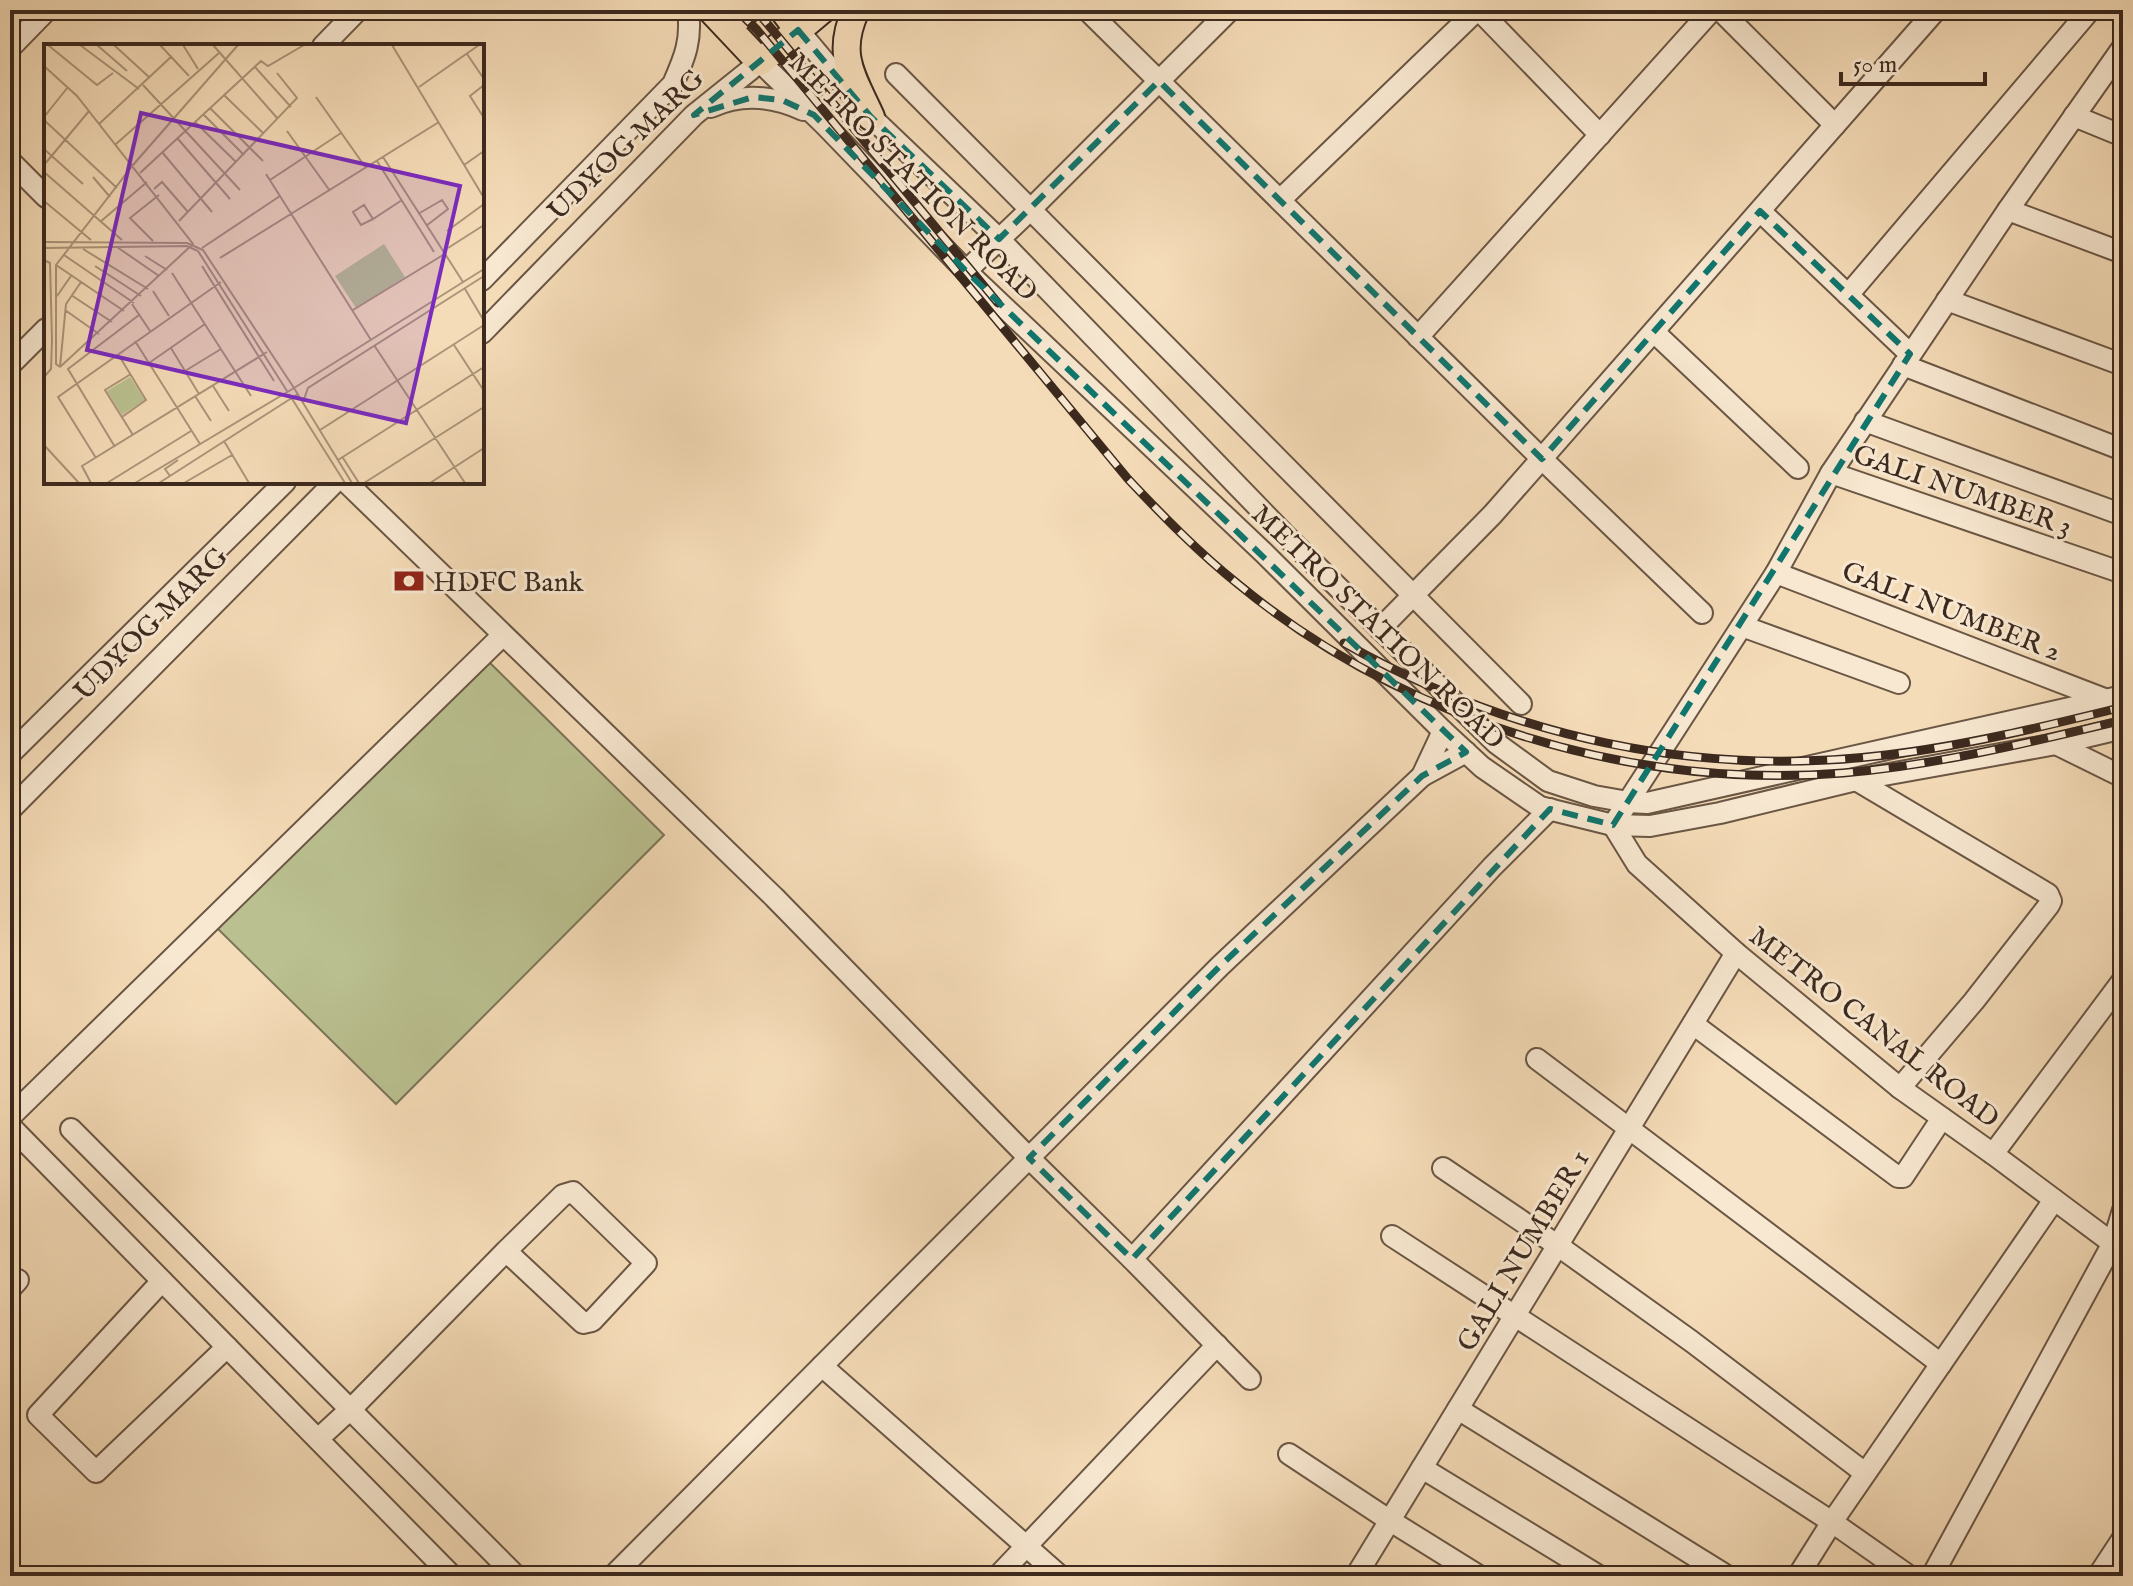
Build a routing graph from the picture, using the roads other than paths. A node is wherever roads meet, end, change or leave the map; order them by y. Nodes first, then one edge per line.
1 (47, 10) edge
2 (358, 10) edge
3 (688, 10) edge
4 (822, 10) edge
5 (856, 10) edge
6 (1087, 10) edge
7 (1230, 10) edge
8 (1478, 10) edge
9 (1712, 10) edge
10 (1720, 10) edge
11 (2090, 10) edge
12 (1926, 14) edge
13 (729, 16) edge
14 (790, 20) edge
15 (325, 44) edge
16 (2123, 47) edge
17 (10, 48) edge
18 (760, 62) junction
19 (896, 74) dead end
20 (1159, 81) junction
21 (694, 115) junction
22 (814, 115) junction
23 (2074, 116) junction
24 (871, 117) junction
25 (1835, 125) junction
26 (1600, 135) junction
27 (2123, 136) edge
28 (10, 161) edge
29 (44, 195) edge
30 (1280, 200) junction
31 (1031, 209) junction
32 (2008, 210) junction
33 (1760, 211) junction
34 (999, 239) junction
35 (2123, 253) edge
36 (966, 271) junction
37 (484, 278) edge
38 (1848, 295) junction
39 (1947, 300) junction
40 (44, 331) edge
41 (484, 331) edge
42 (1654, 332) junction
43 (1418, 337) junction
44 (1906, 359) junction
45 (10, 365) edge
46 (2123, 365) edge
47 (1865, 421) junction
48 (2123, 450) edge
49 (1542, 459) junction
50 (1798, 468) dead end
51 (1831, 473) junction
52 (283, 484) edge
53 (333, 484) edge
54 (348, 484) edge
55 (2123, 515) edge
56 (1776, 573) junction
57 (2123, 573) edge
58 (1413, 595) junction
59 (1702, 613) dead end
60 (1742, 626) junction
61 (1380, 629) junction
62 (503, 635) junction
63 (1899, 683) dead end
64 (2115, 698) edge
65 (1521, 704) dead end
66 (2123, 728) edge
67 (1443, 731) junction
68 (2056, 744) junction
69 (1466, 752) junction
70 (10, 754) edge
71 (1422, 776) junction
72 (2123, 777) edge
73 (1856, 780) junction
74 (1628, 802) junction
75 (1550, 809) junction
76 (10, 810) edge
77 (1613, 825) junction
78 (1736, 953) junction
79 (2123, 980) edge
80 (2116, 1006) edge
81 (1693, 1024) junction
82 (1537, 1059) dead end
83 (1900, 1088) junction
84 (10, 1117) edge
85 (1942, 1118) junction
86 (10, 1126) edge
87 (1629, 1128) junction
88 (71, 1129) dead end
89 (1993, 1154) junction
90 (1029, 1158) junction
91 (1443, 1168) dead end
92 (2054, 1200) junction
93 (2123, 1210) edge
94 (1392, 1236) dead end
95 (1557, 1245) junction
96 (2118, 1247) edge
97 (506, 1251) junction
98 (1132, 1259) junction
99 (162, 1281) junction
100 (1515, 1316) junction
101 (1217, 1345) junction
102 (227, 1347) junction
103 (1941, 1364) junction
104 (822, 1366) junction
105 (1250, 1379) dead end
106 (1458, 1409) junction
107 (349, 1410) junction
108 (318, 1439) junction
109 (1289, 1454) dead end
110 (1422, 1468) junction
111 (1865, 1473) junction
112 (1389, 1520) junction
113 (1832, 1522) junction
114 (2123, 1538) edge
115 (1026, 1546) junction
116 (627, 1571) edge
117 (452, 1576) edge
118 (516, 1576) edge
119 (998, 1576) edge
120 (1060, 1576) edge
121 (1356, 1576) edge
122 (1479, 1576) edge
123 (1599, 1576) edge
124 (1727, 1576) edge
125 (1798, 1576) edge
126 (1909, 1576) edge
127 (1932, 1576) edge
128 (2098, 1576) edge

1 - 17 street
2 - 15 street
3 - 37 street, UDYOG MARG
4 - 14 main road, UDYOG MARG
5 - 24 main road
6 - 20 street
7 - 20 street
8 - 26 street
8 - 30 street
9 - 26 street
10 - 25 street
11 - 38 street
12 - 25 street
13 - 18 main road
14 - 18 main road, UDYOG MARG
14 - 24 street, METRO STATION ROAD
16 - 23 street
18 - 21 street, UDYOG MARG
18 - 22 street, METRO STATION ROAD
19 - 31 street
20 - 30 street
20 - 31 street
21 - 22 street
21 - 41 street, UDYOG MARG
22 - 36 street, METRO STATION ROAD
23 - 27 street
23 - 32 street
24 - 34 street, METRO STATION ROAD
25 - 33 street
26 - 43 street
28 - 29 street
30 - 43 street
31 - 34 street
31 - 58 street
32 - 35 street
32 - 39 street
33 - 38 street
33 - 42 street
34 - 36 street
34 - 61 street, METRO STATION ROAD
36 - 67 street, METRO STATION ROAD
38 - 44 street
39 - 44 street
39 - 46 street
40 - 45 street
42 - 49 street
42 - 50 street
43 - 49 street
44 - 47 street
44 - 48 street
47 - 51 street
47 - 55 street
49 - 58 street
49 - 59 street
51 - 56 street
51 - 57 street, GALI NUMBER 3
52 - 70 street, UDYOG MARG
53 - 76 street, UDYOG MARG
54 - 62 street
56 - 60 street
56 - 64 street, GALI NUMBER 2
58 - 61 street
58 - 65 street
60 - 63 street
60 - 74 street
61 - 74 street, METRO STATION ROAD
62 - 84 street
62 - 90 street
64 - 74 street, METRO STATION ROAD
66 - 68 street, METRO STATION ROAD
67 - 69 street, METRO STATION ROAD
67 - 71 street
68 - 72 street
68 - 73 street, METRO STATION ROAD
69 - 71 street
69 - 75 street, METRO STATION ROAD
71 - 90 street
73 - 77 street, METRO STATION ROAD
73 - 83 street
74 - 77 street
75 - 77 street, METRO STATION ROAD
75 - 98 street
77 - 78 street, METRO CANAL ROAD
78 - 81 street, GALI NUMBER 1
78 - 83 street, METRO CANAL ROAD
79 - 80 street
80 - 89 street
81 - 85 street
81 - 87 street, GALI NUMBER 1
82 - 87 street
83 - 85 street, METRO CANAL ROAD
85 - 89 street, METRO CANAL ROAD
86 - 99 street
87 - 95 street, GALI NUMBER 1
87 - 103 street
88 - 107 street
89 - 92 street, METRO CANAL ROAD
90 - 98 street
90 - 104 street
91 - 95 street
92 - 96 street, METRO CANAL ROAD
92 - 103 street
93 - 96 street
94 - 100 street
95 - 100 street, GALI NUMBER 1
95 - 111 street
96 - 127 street
97 - 97 street
97 - 107 street
98 - 101 street
99 - 102 street
99 - 102 street
100 - 106 street, GALI NUMBER 1
100 - 113 street
101 - 105 street
101 - 115 street
102 - 108 street
103 - 111 street
104 - 115 street
104 - 116 street
106 - 110 street, GALI NUMBER 1
106 - 124 street
107 - 108 street
107 - 118 street
108 - 117 street
109 - 112 street
110 - 112 street, GALI NUMBER 1
110 - 123 street
111 - 113 street
112 - 121 street, GALI NUMBER 1
112 - 122 street
113 - 125 street
113 - 126 street
114 - 128 street
115 - 119 street
115 - 120 street

